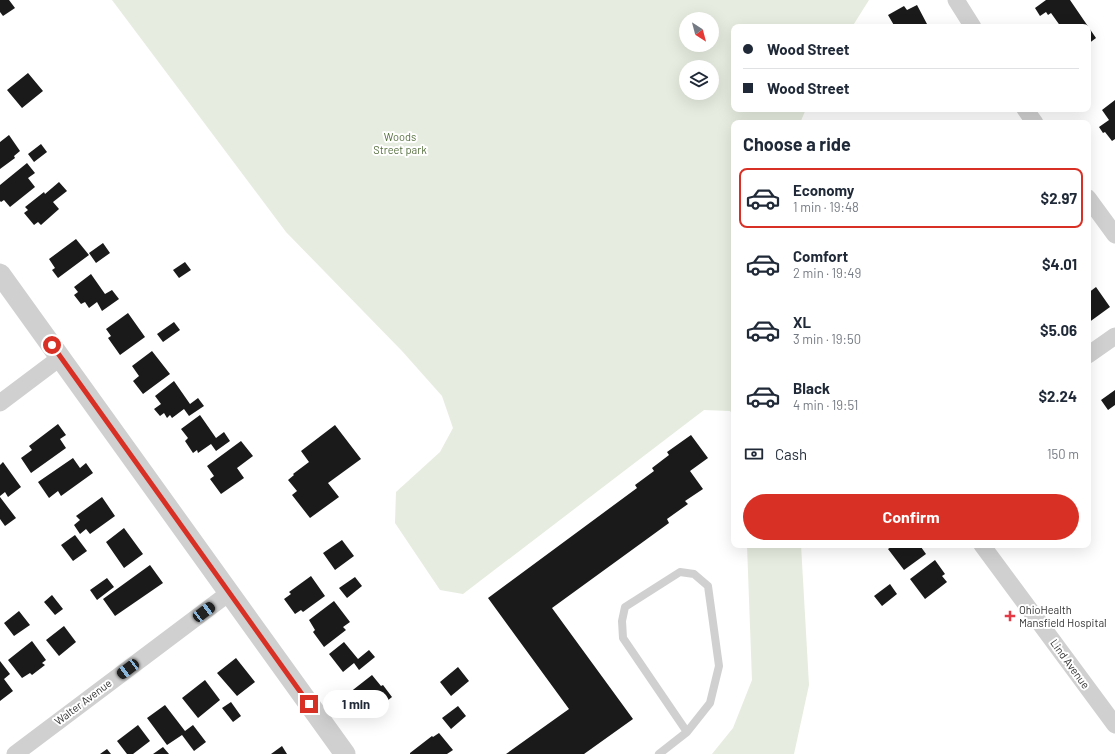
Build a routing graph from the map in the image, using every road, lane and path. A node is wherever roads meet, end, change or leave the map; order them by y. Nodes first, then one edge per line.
1 (956, 0) edge
2 (971, 24) edge
3 (1091, 202) edge
4 (1115, 235) edge
5 (0, 274) edge
6 (1115, 336) edge
7 (1091, 353) edge
8 (61, 357) junction
9 (0, 403) edge
10 (984, 548) edge
11 (229, 593) junction
12 (1115, 726) edge
13 (687, 732) junction
14 (15, 754) edge
15 (345, 754) edge
16 (659, 754) edge

1 - 2 street
3 - 4 street
5 - 8 street
6 - 7 street
8 - 9 street
8 - 11 street
10 - 12 street, Lind Avenue
11 - 14 street, Walter Avenue
11 - 15 street
13 - 13 lane
13 - 16 lane

